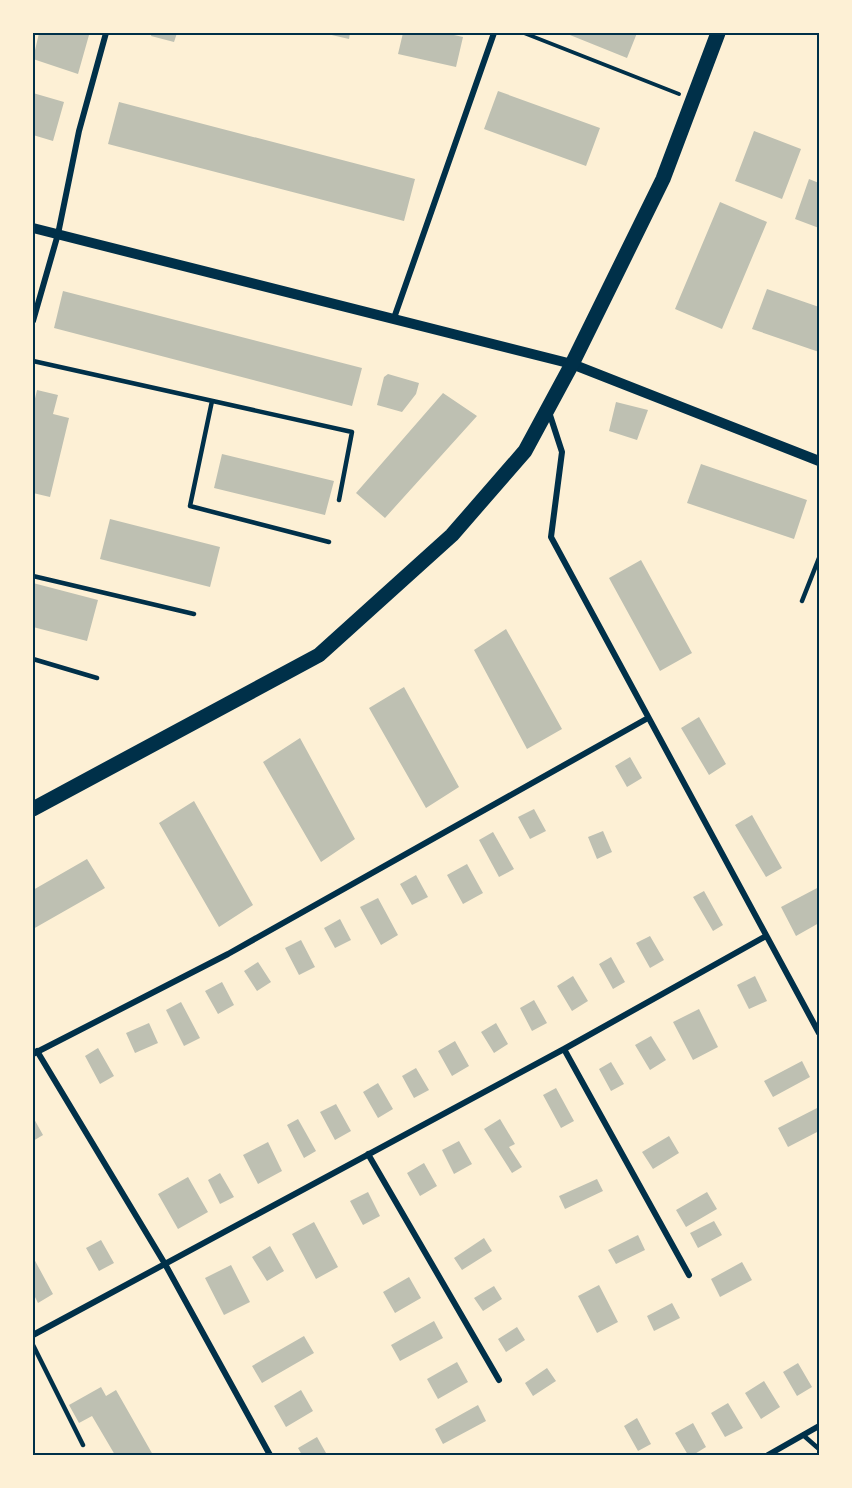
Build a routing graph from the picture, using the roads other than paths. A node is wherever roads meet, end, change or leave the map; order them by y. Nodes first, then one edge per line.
1 (106, 33) edge
2 (494, 33) edge
3 (718, 33) edge
4 (33, 228) edge
5 (58, 234) junction
6 (394, 318) junction
7 (33, 321) edge
8 (33, 361) edge
9 (572, 364) junction
10 (212, 400) junction
11 (548, 409) junction
12 (819, 461) edge
13 (339, 500) dead end
14 (329, 542) dead end
15 (819, 558) edge
16 (33, 576) edge
17 (801, 601) dead end
18 (194, 614) dead end
19 (33, 659) edge
20 (97, 678) dead end
21 (648, 718) junction
22 (33, 809) edge
23 (766, 936) junction
24 (819, 1034) edge
25 (564, 1049) junction
26 (35, 1053) edge
27 (368, 1154) junction
28 (165, 1264) junction
29 (688, 1275) dead end
30 (33, 1335) edge
31 (33, 1345) edge
32 (499, 1380) dead end
33 (819, 1426) edge
34 (803, 1435) junction
35 (83, 1445) dead end
36 (819, 1449) edge
37 (270, 1455) edge
38 (768, 1455) edge

1 - 5 street
2 - 6 street
3 - 9 main road
4 - 5 street
5 - 6 street
5 - 7 street
6 - 9 street
8 - 10 lane
9 - 11 main road
9 - 12 street
10 - 13 lane
10 - 14 lane
11 - 21 street
11 - 22 main road
15 - 17 lane
16 - 18 lane
19 - 20 lane
21 - 23 street
21 - 26 street
23 - 24 street
23 - 25 street
25 - 27 street
25 - 29 street
26 - 28 street
27 - 28 street
27 - 32 street
28 - 30 street
28 - 37 street
31 - 35 lane
33 - 34 street
34 - 36 lane
34 - 38 street

